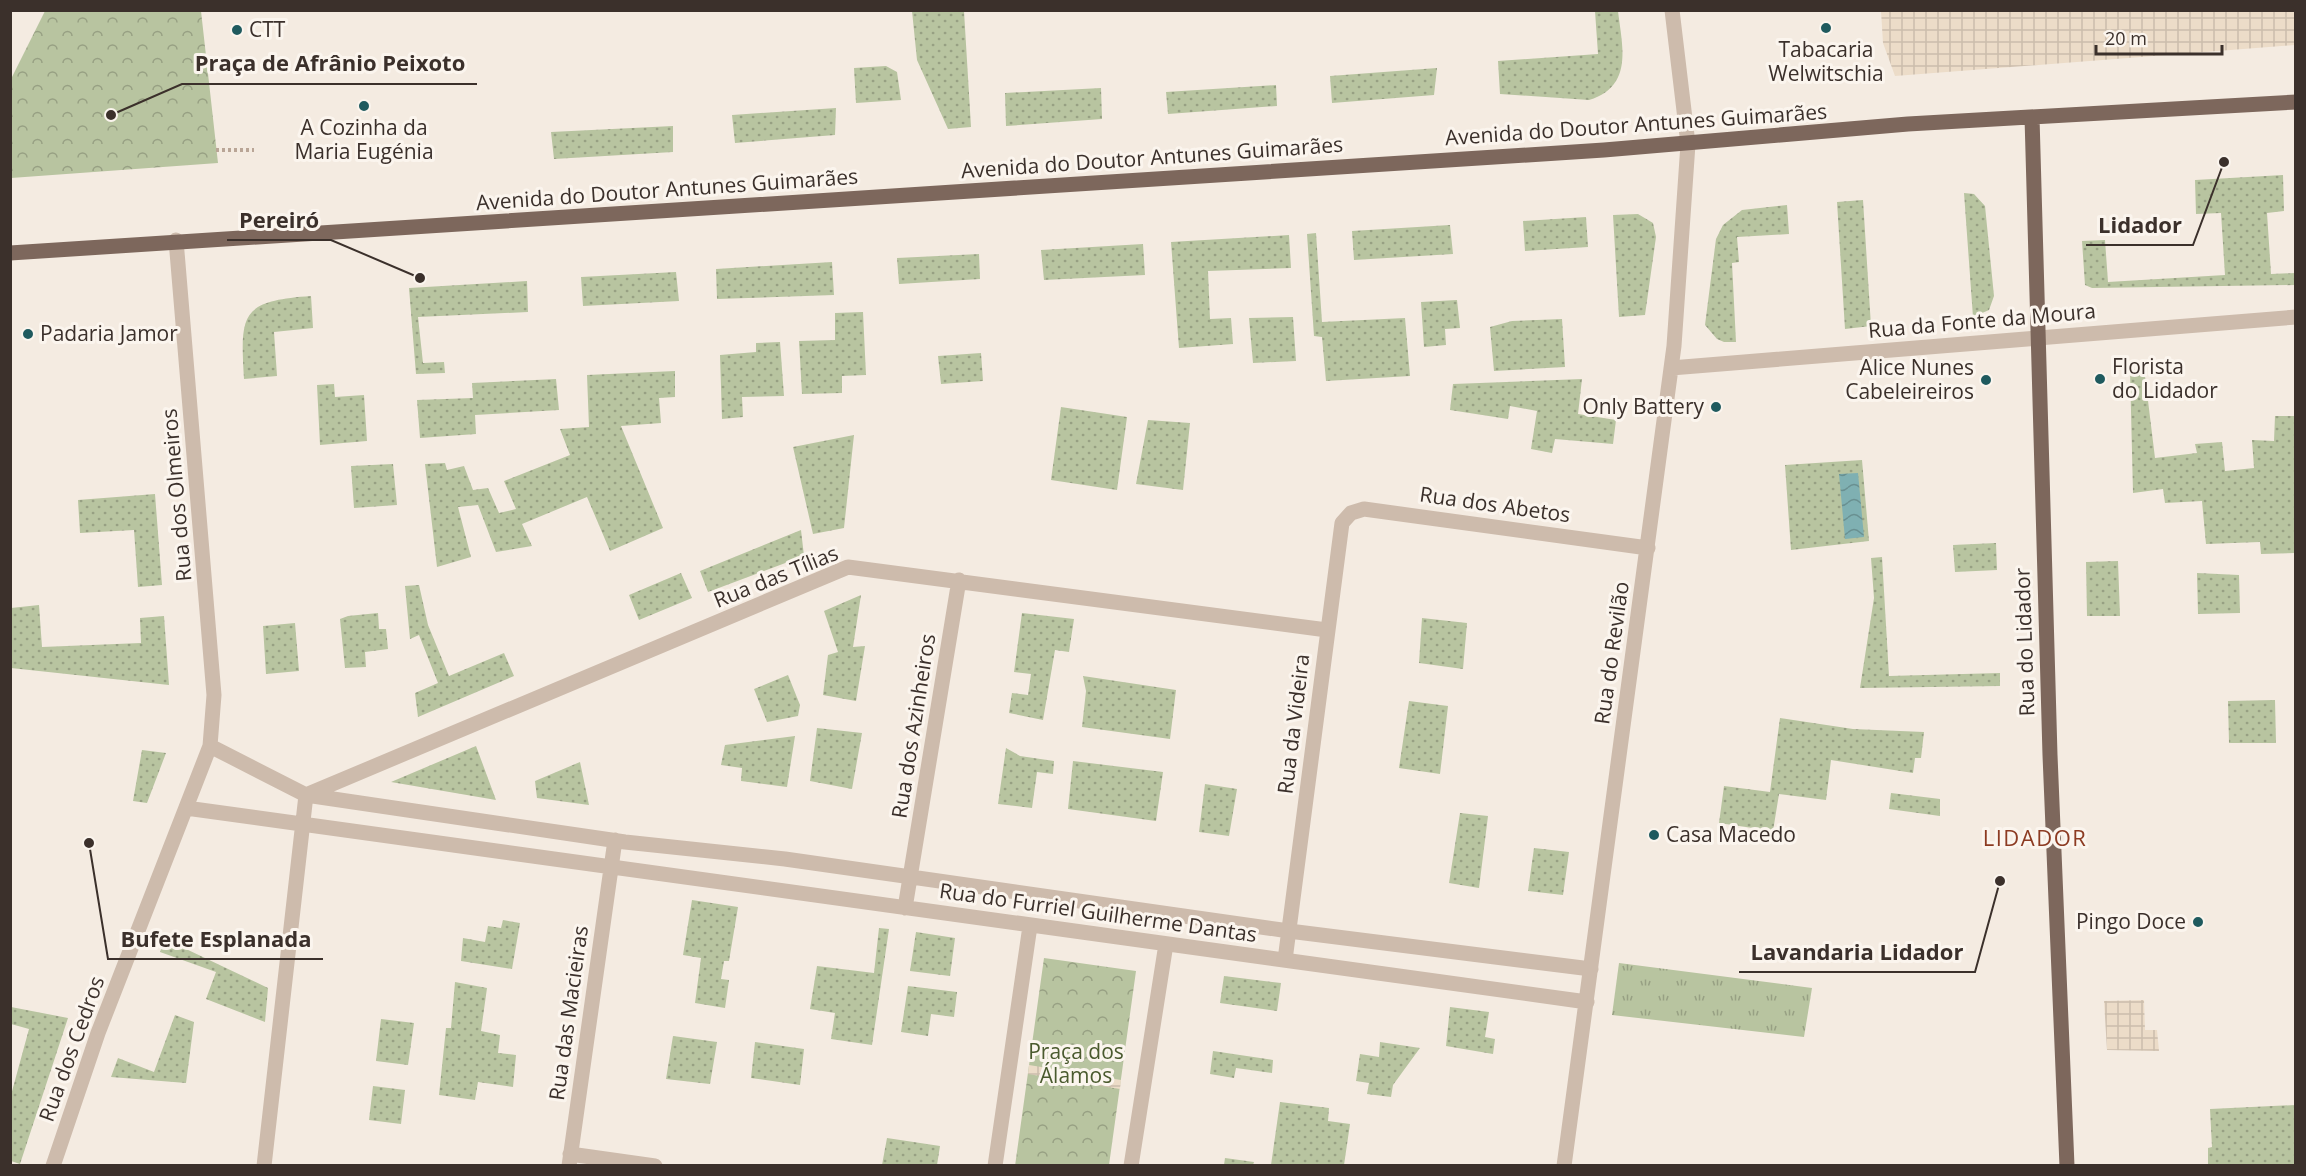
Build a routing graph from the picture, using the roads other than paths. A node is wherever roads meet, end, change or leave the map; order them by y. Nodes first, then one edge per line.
1 (1672, 10) edge
2 (2295, 102) edge
3 (2032, 117) junction
4 (1688, 144) junction
5 (176, 240) junction
6 (10, 252) edge
7 (2295, 317) edge
8 (2037, 337) junction
9 (1671, 368) junction
10 (1342, 524) joint
11 (1648, 548) junction
12 (960, 580) junction
13 (1327, 630) junction
14 (210, 746) junction
15 (306, 795) junction
16 (186, 808) junction
17 (304, 825) junction
18 (615, 840) junction
19 (610, 867) junction
20 (910, 879) junction
21 (905, 908) junction
22 (1030, 926) junction
23 (1289, 930) junction
24 (1166, 944) junction
25 (1285, 960) junction
26 (1591, 969) junction
27 (1587, 1002) junction
28 (570, 1160) edge
29 (53, 1166) edge
30 (264, 1166) edge
31 (655, 1166) edge
32 (995, 1166) edge
33 (1131, 1166) edge
34 (1564, 1166) edge
35 (2067, 1166) edge

1 - 4 street, Rua do Revilão
2 - 3 main road, Avenida do Doutor Antunes Guimarães
3 - 4 main road, Avenida do Doutor Antunes Guimarães
3 - 8 main road, Rua do Lidador
4 - 5 main road, Avenida do Doutor Antunes Guimarães
4 - 9 street, Rua do Revilão
5 - 6 main road, Avenida do Doutor Antunes Guimarães
5 - 14 street, Rua dos Olmeiros
7 - 8 street, Rua da Fonte da Moura
8 - 9 street, Rua da Fonte da Moura
8 - 35 main road, Rua do Lidador
9 - 11 street, Rua do Revilão
10 - 11 street, Rua dos Abetos
10 - 13 street, Rua da Videira
11 - 26 street, Rua do Revilão
12 - 13 street, Rua das Tílias
12 - 15 street, Rua das Tílias
12 - 20 street, Rua dos Azinheiros
13 - 23 street, Rua da Videira
14 - 15 street, Rua do Furriel Guilherme Dantas
14 - 16 street, Rua dos Cedros
15 - 17 street
15 - 18 street, Rua do Furriel Guilherme Dantas
16 - 17 street, Rua do Furriel Guilherme Dantas
16 - 29 street, Rua dos Cedros
17 - 19 street, Rua do Furriel Guilherme Dantas
17 - 30 street
18 - 19 street
18 - 20 street, Rua do Furriel Guilherme Dantas
19 - 21 street, Rua do Furriel Guilherme Dantas
19 - 28 street, Rua das Macieiras
20 - 21 street, Rua do Furriel Guilherme Dantas
20 - 23 street, Rua do Furriel Guilherme Dantas
21 - 22 street, Rua do Furriel Guilherme Dantas
22 - 24 street, Rua do Furriel Guilherme Dantas
22 - 32 street
23 - 25 street, Rua do Furriel Guilherme Dantas
23 - 26 street, Rua do Furriel Guilherme Dantas
24 - 25 street, Rua do Furriel Guilherme Dantas
24 - 33 street
25 - 27 street, Rua do Furriel Guilherme Dantas
26 - 27 street, Rua do Revilão
27 - 34 street, Rua do Revilão
28 - 31 street

